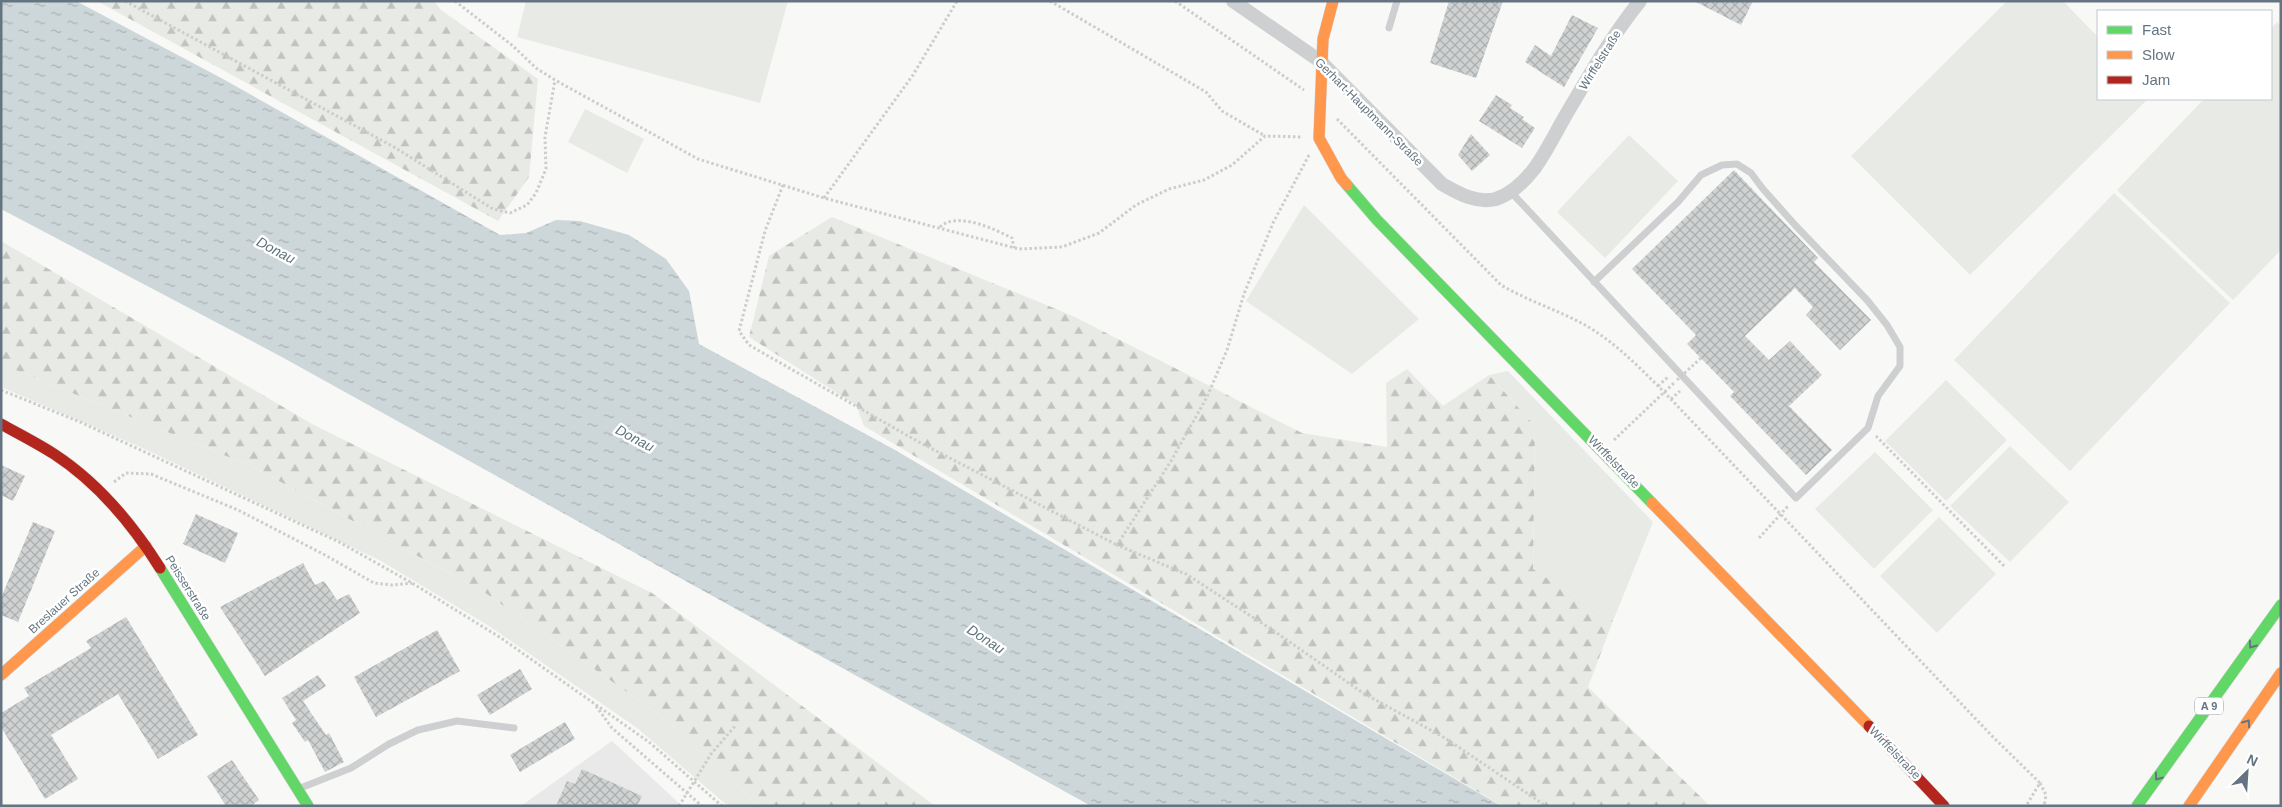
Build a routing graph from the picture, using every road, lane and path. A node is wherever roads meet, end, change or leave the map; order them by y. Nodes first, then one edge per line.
1 (125, 1) edge
2 (455, 1) edge
3 (958, 1) edge
4 (1050, 1) edge
5 (1175, 1) edge
6 (1233, 1) edge
7 (1333, 1) edge
8 (1397, 1) edge
9 (1640, 1) edge
10 (1389, 28) dead end
11 (1320, 61) junction
12 (555, 80) junction
13 (1320, 101) junction
14 (1265, 136) junction
15 (1318, 138) junction
16 (783, 185) junction
17 (1511, 192) junction
18 (824, 198) junction
19 (939, 227) junction
20 (1014, 248) junction
21 (1594, 282) junction
22 (1701, 358) dead end
23 (1, 390) edge
24 (1665, 393) junction
25 (1, 424) edge
26 (1868, 428) junction
27 (1602, 450) junction
28 (101, 492) junction
29 (1790, 503) dead end
30 (1780, 513) junction
31 (1759, 538) dead end
32 (1117, 545) junction
33 (146, 546) junction
34 (2005, 568) dead end
35 (412, 583) junction
36 (2281, 605) edge
37 (2281, 673) edge
38 (1, 676) edge
39 (595, 704) junction
40 (736, 725) dead end
41 (514, 728) dead end
42 (694, 781) junction
43 (2040, 783) junction
44 (297, 789) junction
45 (686, 792) junction
46 (308, 806) edge
47 (679, 806) edge
48 (702, 806) edge
49 (722, 806) edge
50 (1546, 806) edge
51 (1944, 806) edge
52 (2026, 806) edge
53 (2044, 806) edge
54 (2137, 806) edge
55 (2189, 806) edge

1 - 12 path
2 - 12 path
3 - 18 path
4 - 14 path
5 - 13 path
6 - 11 street, Gerhart-Hauptmann-Straße
7 - 11 main road
8 - 10 lane
9 - 17 street, Wirffelstraße
11 - 13 main road
11 - 17 street, Gerhart-Hauptmann-Straße
12 - 16 path
13 - 15 main road
13 - 24 path
14 - 15 path
14 - 20 path
15 - 27 main road, Wirffelstraße
15 - 32 path
16 - 18 path
16 - 32 path
17 - 21 lane
18 - 19 path
19 - 20 path
19 - 20 path
21 - 26 lane
21 - 26 lane
22 - 24 path, bridge
23 - 35 path
24 - 27 path
24 - 30 path
25 - 28 main road, Peisserstraße
26 - 34 path
27 - 51 main road, Wirffelstraße
28 - 33 main road, Peisserstraße
28 - 35 path
29 - 30 path
30 - 31 path
30 - 43 path
32 - 50 path
33 - 38 main road, Breslauer Straße
33 - 44 main road, Peisserstraße
35 - 39 path
36 -> 54 main road, A 9
55 -> 37 main road
39 - 42 path
39 - 45 path
40 - 42 path
41 - 44 lane
42 - 45 path
42 - 49 path
43 - 52 path
43 - 53 path
44 - 46 main road, Peisserstraße
45 - 47 path
45 - 48 path

